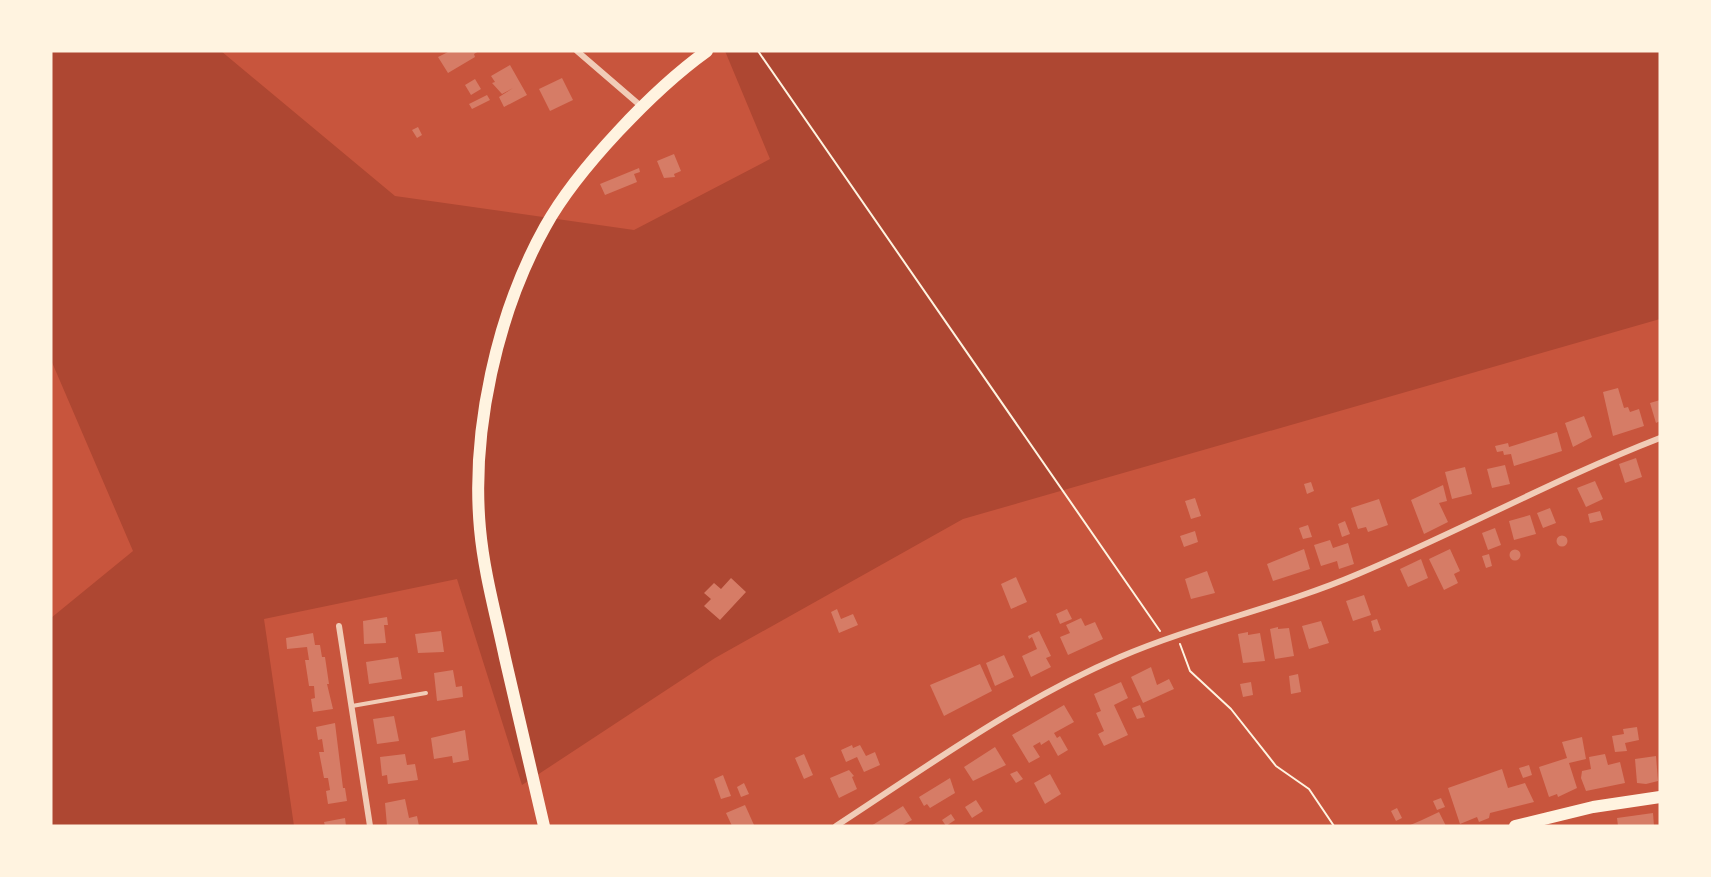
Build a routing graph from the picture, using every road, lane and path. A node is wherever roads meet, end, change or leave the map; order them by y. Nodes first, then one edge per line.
1 (577, 51) edge
2 (758, 51) edge
3 (706, 52) edge
4 (643, 108) junction
5 (1660, 438) edge
6 (339, 626) dead end
7 (1177, 636) junction
8 (1165, 638) junction
9 (426, 693) dead end
10 (352, 706) junction
11 (1660, 797) edge
12 (370, 826) edge
13 (544, 826) edge
14 (836, 826) edge
15 (1335, 826) edge
16 (1515, 826) edge

1 - 4 street
2 - 8 path
3 - 4 main road
4 - 13 main road
5 - 7 street
6 - 10 street
7 - 8 street
7 - 15 path
8 - 14 street
9 - 10 lane
10 - 12 street
11 - 16 main road

